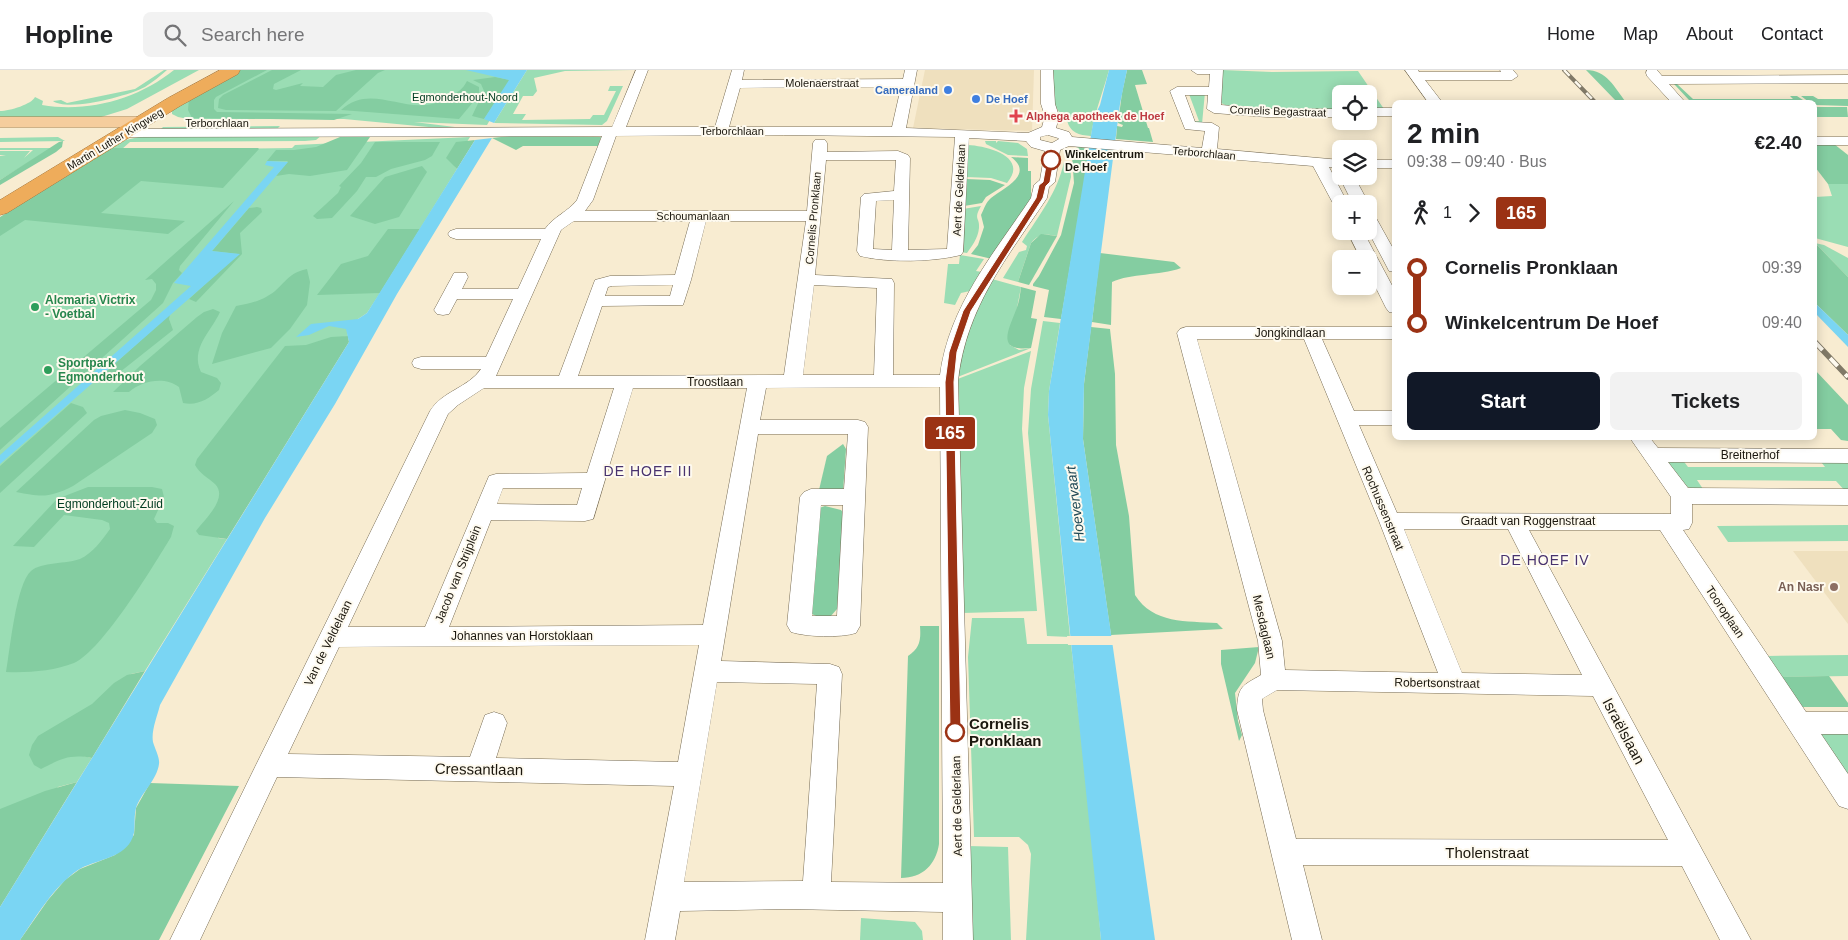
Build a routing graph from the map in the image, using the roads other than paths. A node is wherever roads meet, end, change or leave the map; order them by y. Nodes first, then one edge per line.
1 (211, 70) edge
2 (232, 70) edge
3 (642, 70) edge
4 (1047, 70) edge
5 (1197, 70) edge
6 (1216, 70) edge
7 (1506, 70) edge
8 (1649, 70) edge
9 (1757, 70) edge
10 (1413, 73) edge
11 (910, 76) edge
12 (736, 77) edge
13 (1768, 78) junction
14 (1848, 79) edge
15 (1659, 80) junction
16 (1215, 91) junction
17 (1433, 100) edge
18 (1676, 100) edge
19 (1214, 109) junction
20 (1377, 112) edge
21 (1392, 112) edge
22 (1332, 113) edge
23 (0, 122) edge
24 (142, 122) junction
25 (1212, 127) junction
26 (122, 128) junction
27 (721, 130) junction
28 (1048, 130) junction
29 (433, 131) junction
30 (614, 131) junction
31 (821, 131) junction
32 (898, 132) junction
33 (100, 133) junction
34 (962, 133) junction
35 (0, 134) edge
36 (1817, 141) edge
37 (1848, 141) edge
38 (1048, 143) junction
39 (1209, 153) junction
40 (819, 156) junction
41 (1318, 163) junction
42 (1377, 164) edge
43 (1392, 164) edge
44 (1332, 166) edge
45 (0, 192) edge
46 (902, 195) junction
47 (1335, 195) edge
48 (0, 209) edge
49 (571, 216) junction
50 (699, 216) junction
51 (814, 216) junction
52 (456, 234) dead end
53 (551, 234) junction
54 (1377, 234) edge
55 (1359, 240) edge
56 (900, 255) junction
57 (1392, 261) edge
58 (460, 277) dead end
59 (807, 280) junction
60 (524, 294) junction
61 (1392, 302) edge
62 (1186, 333) joint
63 (1311, 333) junction
64 (1392, 333) edge
65 (421, 363) dead end
66 (493, 363) junction
67 (793, 381) junction
68 (883, 381) junction
69 (480, 382) junction
70 (566, 382) junction
71 (625, 382) junction
72 (757, 382) junction
73 (949, 382) junction
74 (1346, 418) junction
75 (1392, 418) edge
76 (749, 427) junction
77 (1646, 446) edge
78 (1848, 456) edge
79 (594, 480) junction
80 (1682, 496) junction
81 (854, 497) junction
82 (1848, 497) edge
83 (483, 512) junction
84 (1390, 521) junction
85 (1514, 521) junction
86 (1666, 522) junction
87 (713, 635) junction
88 (433, 636) junction
89 (331, 637) junction
90 (706, 671) junction
91 (1274, 680) junction
92 (1454, 683) junction
93 (1600, 686) junction
94 (494, 723) dead end
95 (1799, 723) junction
96 (1848, 723) edge
97 (270, 765) junction
98 (479, 769) junction
99 (689, 774) junction
100 (1847, 792) edge
101 (1286, 852) junction
102 (1689, 853) junction
103 (816, 896) junction
104 (667, 897) junction
105 (958, 898) junction
106 (185, 940) edge
107 (660, 940) edge
108 (958, 940) edge
109 (1307, 940) edge
110 (1736, 940) edge

1 - 26 highway, Martin Luther Kingweg
2 - 24 highway, Martin Luther Kingweg
3 - 30 street, Van de Veldelaan
4 - 28 street
5 - 6 street
6 - 16 street
7 - 10 street
8 - 15 street
9 - 13 street
10 - 17 street
11 - 12 street, Molenaerstraat
11 - 32 street
12 - 27 street
13 - 14 street
13 - 15 street
15 - 18 street
16 - 19 street
16 - 25 street
19 - 22 street, Cornelis Begastraat
19 - 25 street
20 - 21 street
23 - 26 main road, Terborchlaan
24 - 26 highway, Martin Luther Kingweg
24 - 29 street, Terborchlaan
25 - 39 street
26 - 29 street, Terborchlaan
26 - 33 main road, Terborchlaan
26 - 48 highway, Martin Luther Kingweg
27 - 30 street, Terborchlaan
27 - 31 street, Terborchlaan
28 - 38 street
28 - 38 street
29 - 30 street, Terborchlaan
30 - 49 street, Van de Veldelaan
31 - 32 street, Terborchlaan
31 - 40 street, Cornelis Pronklaan
32 - 34 street, Terborchlaan
33 - 35 main road, Terborchlaan
33 - 45 highway, Martin Luther Kingweg
34 - 38 street, Terborchlaan
34 - 56 street, Aert de Gelderlaan
36 - 37 street
38 - 39 street, Terborchlaan
38 - 73 street, Aert de Gelderlaan
39 - 41 street, Terborchlaan
40 - 46 street, Cornelis Pronklaan
40 - 51 street, Cornelis Pronklaan
41 - 44 street, Terborchlaan
41 - 47 street
42 - 43 street
46 - 56 street, Cornelis Pronklaan
46 - 56 street
49 - 50 street, Schoumanlaan
49 - 53 street, Van de Veldelaan
50 - 51 street, Schoumanlaan
50 - 70 street
51 - 59 street, Cornelis Pronklaan
52 - 53 street
53 - 60 street, Van de Veldelaan
54 - 57 street
55 - 61 street
58 - 60 street
59 - 67 street, Cornelis Pronklaan
59 - 68 street, Cornelis Pronklaan
60 - 66 street, Van de Veldelaan
62 - 63 street, Jongkindlaan
62 - 91 street, Mesdaglaan
63 - 64 street, Jongkindlaan
63 - 74 street, Rochussenstraat
65 - 66 street
66 - 69 street, Van de Veldelaan
67 - 68 street, Troostlaan
67 - 72 street, Troostlaan
68 - 73 street, Troostlaan
69 - 70 street, Troostlaan
69 - 89 street, Van de Veldelaan
70 - 71 street, Troostlaan
71 - 72 street, Troostlaan
71 - 79 street, Jacob van Strijplein
72 - 76 street
73 - 105 street, Aert de Gelderlaan
74 - 75 street
74 - 84 street, Rochussenstraat
76 - 81 street
76 - 87 street
77 - 78 street, Breitnerhof
77 - 80 street
79 - 83 street, Jacob van Strijplein
79 - 83 street, Jacob van Strijplein
80 - 82 street
80 - 86 street
81 - 81 street
83 - 88 street, Jacob van Strijplein
84 - 85 street, Graadt van Roggenstraat
84 - 92 street, Rochussenstraat
85 - 86 street, Graadt van Roggenstraat
85 - 93 street, Israëlslaan
86 - 95 street, Tooroplaan
87 - 88 street, Johannes van Horstoklaan
87 - 90 street
88 - 89 street, Johannes van Horstoklaan
89 - 97 street, Van de Veldelaan
90 - 99 street
90 - 103 street
91 - 92 street, Robertsonstraat
91 - 101 street
92 - 93 street, Robertsonstraat
93 - 102 street, Israëlslaan
94 - 98 street
95 - 96 street
95 - 100 street, Tooroplaan
97 - 98 street, Cressantlaan
97 - 106 street, Van de Veldelaan
98 - 99 street, Cressantlaan
99 - 104 street
101 - 102 street, Tholenstraat
101 - 109 street
102 - 110 street, Israëlslaan
103 - 104 street
103 - 105 street
104 - 107 street
105 - 108 street, Aert de Gelderlaan

